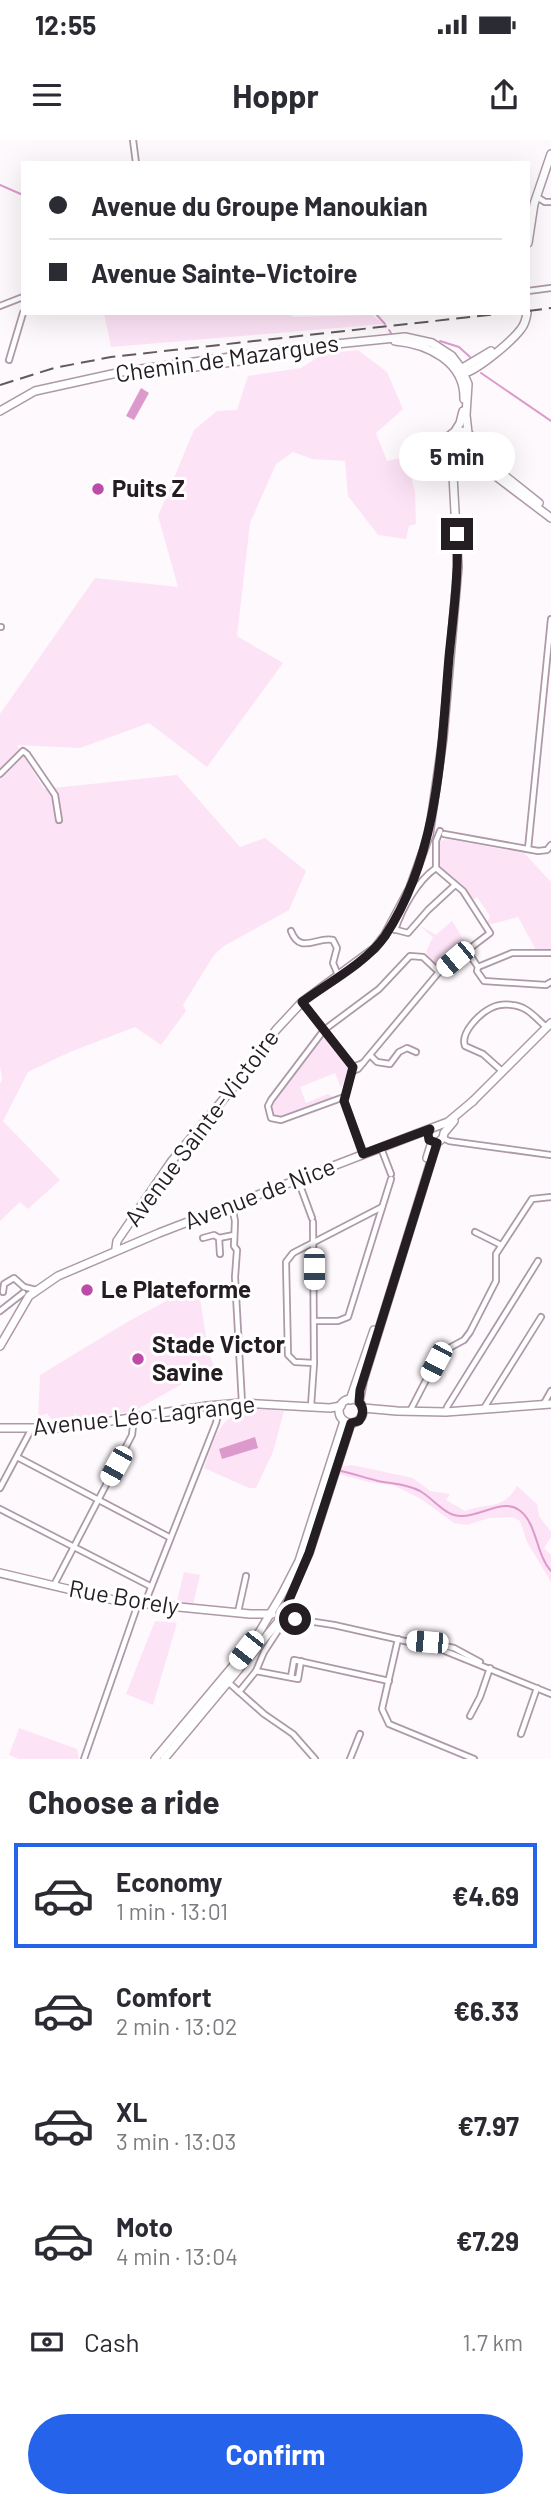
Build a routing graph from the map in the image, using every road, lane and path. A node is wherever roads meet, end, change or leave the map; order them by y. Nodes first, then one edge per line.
1 (133, 140) edge
2 (551, 154) edge
3 (136, 161) edge
4 (536, 197) junction
5 (551, 202) edge
6 (530, 232) edge
7 (551, 288) edge
8 (530, 291) edge
9 (21, 298) edge
10 (0, 306) edge
11 (22, 315) edge
12 (526, 315) edge
13 (9, 360) dead end
14 (461, 372) junction
15 (0, 411) edge
16 (455, 431) junction
17 (468, 433) junction
18 (474, 445) junction
19 (458, 458) junction
20 (551, 512) edge
21 (551, 518) edge
22 (551, 619) edge
23 (0, 774) edge
24 (59, 820) dead end
25 (430, 831) junction
26 (442, 833) junction
27 (551, 845) edge
28 (528, 849) junction
29 (436, 868) junction
30 (455, 885) junction
31 (392, 929) junction
32 (291, 931) dead end
33 (466, 949) junction
34 (551, 953) edge
35 (478, 967) junction
36 (439, 972) junction
37 (339, 975) junction
38 (551, 982) edge
39 (302, 1002) junction
40 (551, 1017) edge
41 (547, 1024) edge
42 (324, 1030) junction
43 (416, 1052) dead end
44 (370, 1055) junction
45 (353, 1069) junction
46 (503, 1071) junction
47 (344, 1097) junction
48 (436, 1136) junction
49 (381, 1148) junction
50 (363, 1154) junction
51 (551, 1155) edge
52 (298, 1180) junction
53 (551, 1197) edge
54 (232, 1206) junction
55 (382, 1207) junction
56 (475, 1232) dead end
57 (234, 1235) junction
58 (147, 1238) junction
59 (203, 1238) dead end
60 (219, 1238) junction
61 (314, 1242) junction
62 (500, 1245) junction
63 (116, 1248) junction
64 (220, 1254) dead end
65 (538, 1261) dead end
66 (28, 1291) junction
67 (3, 1292) dead end
68 (0, 1311) edge
69 (541, 1317) dead end
70 (314, 1321) junction
71 (377, 1327) junction
72 (0, 1346) edge
73 (314, 1363) junction
74 (551, 1391) edge
75 (350, 1400) junction
76 (242, 1403) junction
77 (221, 1404) junction
78 (361, 1405) junction
79 (548, 1405) edge
80 (207, 1406) junction
81 (311, 1406) junction
82 (484, 1409) junction
83 (409, 1411) junction
84 (397, 1412) junction
85 (446, 1412) junction
86 (344, 1416) junction
87 (134, 1417) junction
88 (361, 1418) junction
89 (216, 1419) junction
90 (0, 1428) edge
91 (32, 1428) junction
92 (17, 1457) junction
93 (0, 1488) edge
94 (98, 1499) junction
95 (0, 1509) edge
96 (169, 1537) junction
97 (74, 1547) junction
98 (0, 1573) edge
99 (246, 1576) dead end
100 (54, 1586) junction
101 (150, 1586) junction
102 (280, 1598) junction
103 (141, 1604) junction
104 (238, 1613) junction
105 (267, 1617) junction
106 (281, 1621) junction
107 (268, 1634) junction
108 (398, 1639) junction
109 (489, 1668) junction
110 (258, 1672) junction
111 (389, 1681) junction
112 (228, 1682) junction
113 (537, 1688) junction
114 (239, 1692) junction
115 (551, 1694) edge
116 (470, 1717) dead end
117 (360, 1734) dead end
118 (521, 1734) dead end
119 (85, 1758) edge
120 (155, 1759) edge
121 (164, 1759) edge
122 (315, 1759) edge
123 (350, 1759) edge
124 (474, 1759) edge

1 - 3 street
2 - 4 main road
4 - 5 street
4 - 6 main road
7 - 8 street
9 - 10 street
11 - 13 street
12 - 14 main road
14 - 15 main road, Chemin de Mazargues
14 - 16 main road
14 - 17 main road
16 - 17 main road
16 - 19 main road
17 - 18 main road
18 - 19 main road
18 - 20 main road
19 - 21 main road
19 - 25 main road, Avenue Sainte-Victoire
22 - 28 street
23 - 24 street
25 - 26 street
25 - 31 main road, Avenue Sainte-Victoire
26 - 28 street
26 - 29 street
27 - 28 street
29 - 30 street
29 - 31 street
30 - 31 street
30 - 33 street
31 - 37 main road, Avenue Sainte-Victoire
32 - 37 street
33 - 35 street
33 - 36 street
34 - 35 street
35 - 38 street
36 - 42 street
36 - 44 street
37 - 39 main road, Avenue Sainte-Victoire
39 - 42 street
39 - 63 main road, Avenue Sainte-Victoire
40 - 41 main road
41 - 46 main road
41 - 46 street
42 - 45 street
42 - 47 street
43 - 44 street
44 - 45 street
45 - 47 street
46 - 48 main road
47 - 50 street
48 - 49 main road, Avenue de Nice
48 - 51 street
48 - 71 main road
49 - 50 main road, Avenue de Nice
49 - 55 street
50 - 52 main road, Avenue de Nice
52 - 54 main road, Avenue de Nice
52 - 61 street
53 - 62 street
54 - 57 street
54 - 58 main road, Avenue de Nice
55 - 61 street
55 - 70 street
56 - 62 street
57 - 60 street
57 - 76 street
58 - 63 main road, Avenue de Nice
58 - 66 main road, Avenue de Nice
59 - 60 street
60 - 64 street
61 - 70 street
61 - 73 street
62 - 83 street
63 - 66 main road, Avenue de Nice
65 - 85 street
66 - 67 street
66 - 68 street
66 - 72 main road
69 - 82 street
70 - 73 street
71 - 75 main road
71 - 78 main road
73 - 81 street
74 - 79 street
75 - 78 main road
75 - 86 main road
76 - 77 main road, Avenue Léo Lagrange
76 - 81 main road, Avenue Léo Lagrange
77 - 80 main road, Avenue Léo Lagrange
77 - 89 street
78 - 84 main road
78 - 88 main road
79 - 82 main road
80 - 87 main road, Avenue Léo Lagrange
80 - 89 street
81 - 86 main road, Avenue Léo Lagrange
82 - 85 main road
83 - 84 main road
83 - 85 main road
84 - 88 main road
86 - 88 main road
86 - 102 main road
86 - 106 main road
87 - 91 main road, Avenue Léo Lagrange
87 - 94 street
89 - 96 street
90 - 91 main road, Avenue Léo Lagrange
91 - 92 street
92 - 93 street
92 - 94 street
94 - 96 street
94 - 97 street
95 - 97 street
96 - 101 street
97 - 100 street
97 - 101 street
98 - 100 main road, Rue Borely
99 - 104 street
100 - 103 main road, Rue Borely
101 - 103 street
102 - 105 main road
102 - 106 main road
103 - 104 main road, Rue Borely
103 - 119 street
104 - 105 main road, Rue Borely
105 - 106 main road
105 - 107 main road
105 - 120 main road
106 - 107 main road
106 - 108 street
106 - 110 street
107 - 112 main road
108 - 109 street
108 - 111 street
109 - 113 street
109 - 116 street
110 - 111 street
110 - 114 street
111 - 124 street
112 - 114 street
112 - 121 main road
113 - 115 street
113 - 118 street
114 - 122 street
117 - 123 street

